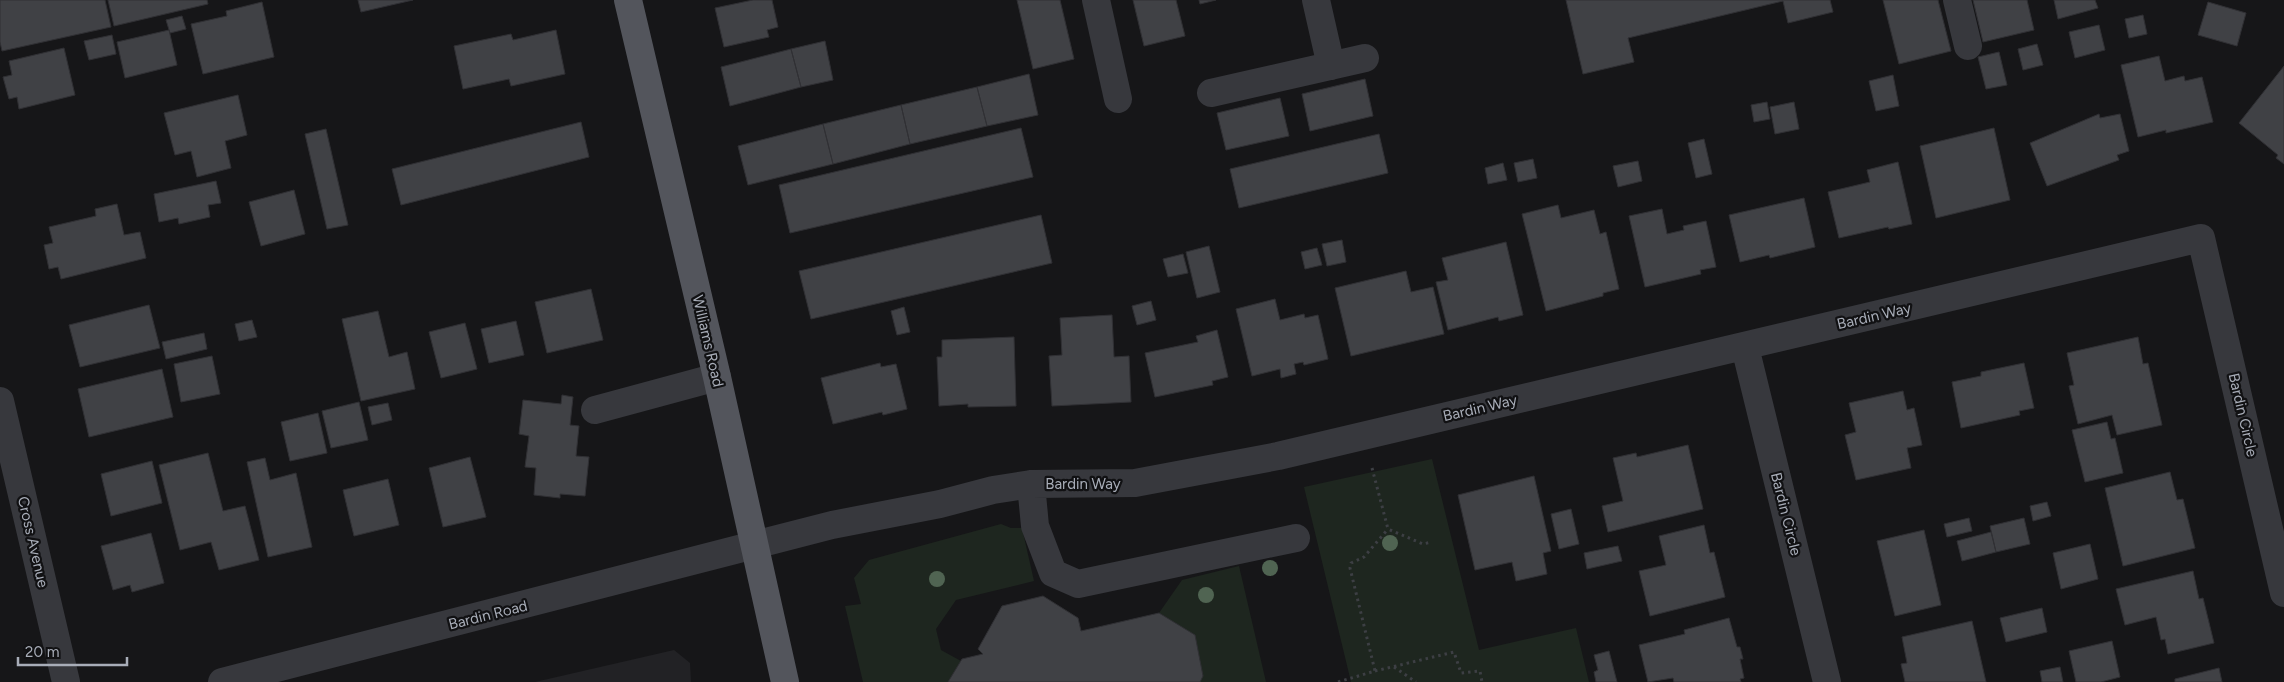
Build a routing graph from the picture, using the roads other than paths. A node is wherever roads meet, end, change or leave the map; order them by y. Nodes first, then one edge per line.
1 (628, 0) edge
2 (1096, 0) edge
3 (1316, 0) edge
4 (1957, 0) edge
5 (1968, 46) dead end
6 (1365, 58) dead end
7 (1332, 66) junction
8 (1211, 93) dead end
9 (1118, 99) dead end
10 (2201, 238) joint
11 (1745, 347) junction
12 (717, 378) junction
13 (0, 401) edge
14 (595, 410) dead end
15 (1031, 484) junction
16 (1296, 538) dead end
17 (753, 546) junction
18 (2284, 593) edge
19 (66, 682) edge
20 (222, 682) edge
21 (785, 682) edge
22 (1826, 682) edge

1 - 12 main road, Williams Road
2 - 9 street
3 - 7 street
4 - 5 street
6 - 7 street
7 - 8 street
10 - 11 street, Bardin Way
10 - 18 street, Bardin Circle
11 - 15 street, Bardin Way
11 - 22 street, Bardin Circle
12 - 14 street
12 - 17 main road, Williams Road
13 - 19 street, Cross Avenue
15 - 16 street
15 - 17 street, Bardin Way
17 - 20 street, Bardin Road
17 - 21 main road, Williams Road

